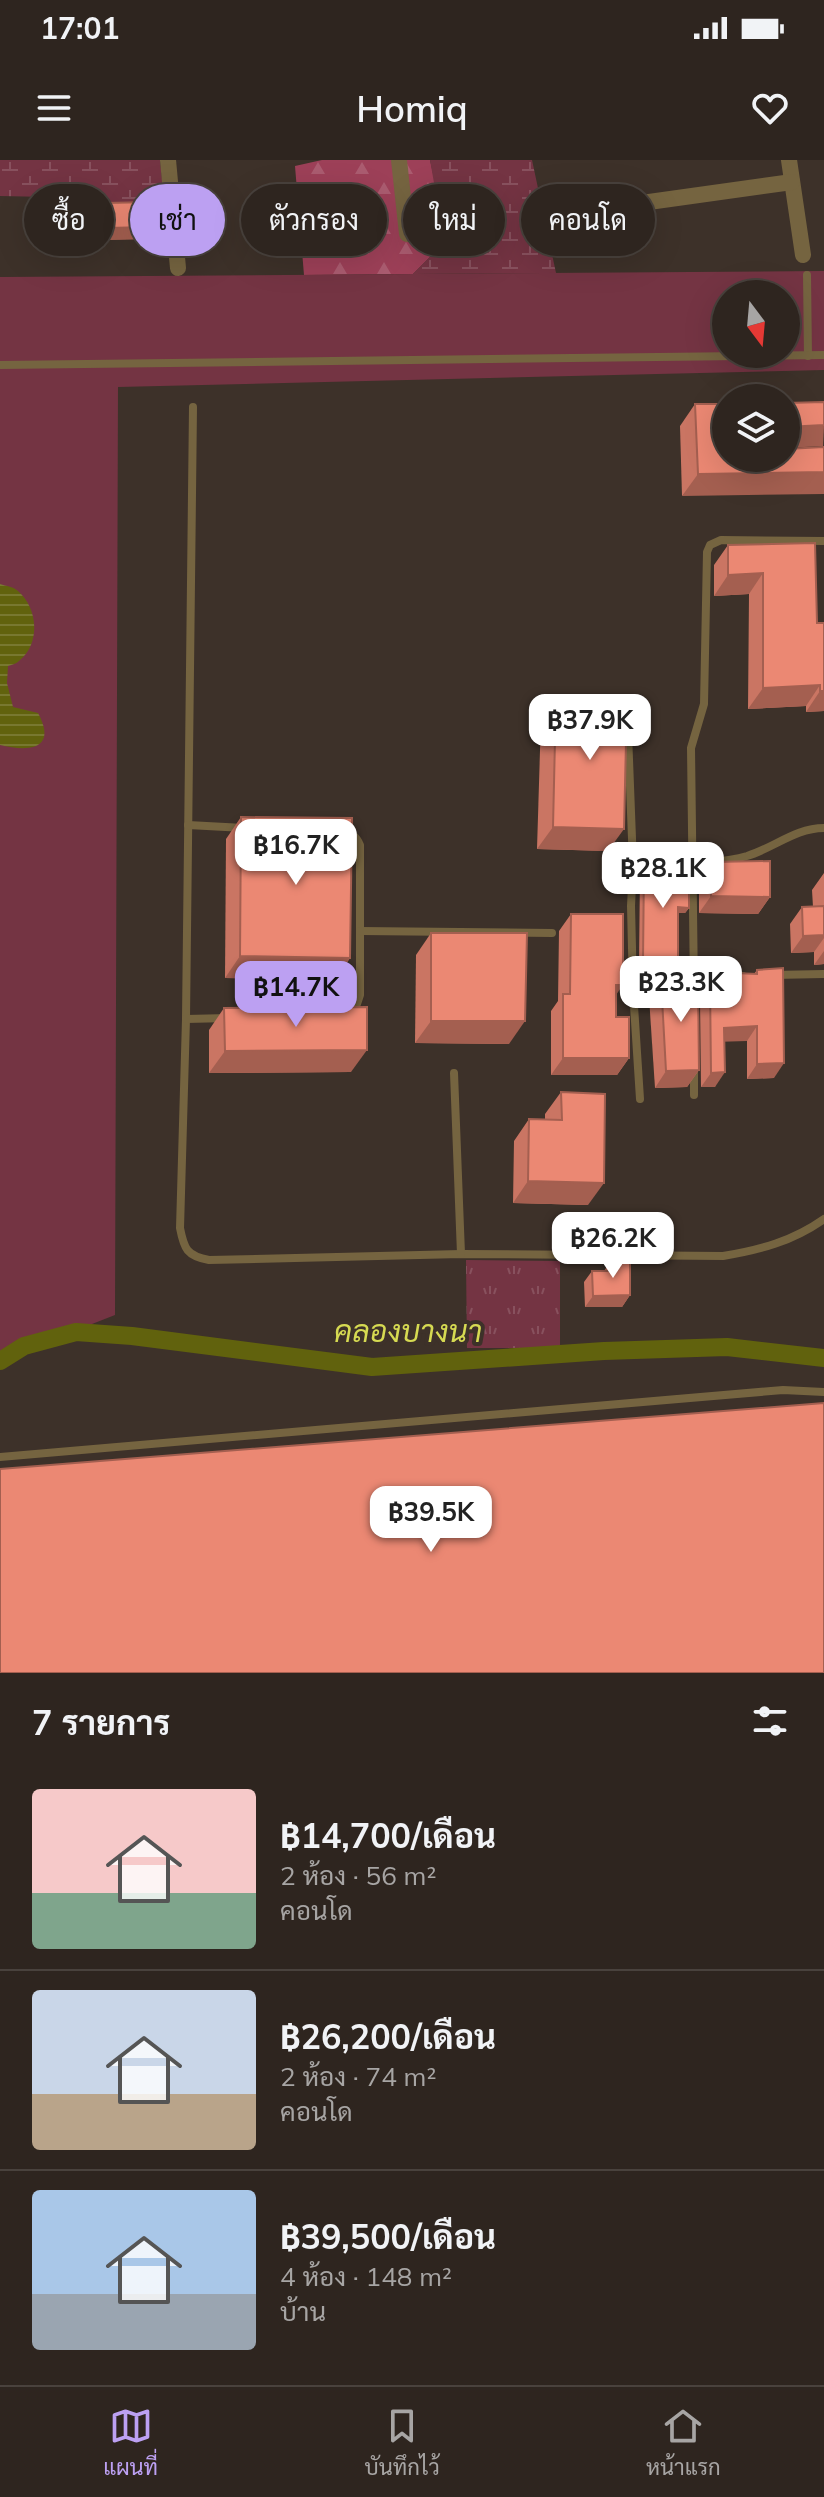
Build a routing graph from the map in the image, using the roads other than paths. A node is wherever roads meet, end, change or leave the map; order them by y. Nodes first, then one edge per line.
1 (168, 160) edge
2 (399, 160) edge
3 (789, 160) edge
4 (792, 182) junction
5 (403, 197) edge
6 (655, 201) edge
7 (803, 255) dead end
8 (178, 268) dead end
9 (807, 275) dead end
10 (824, 355) edge
11 (808, 356) junction
12 (0, 365) edge
13 (193, 407) dead end
14 (824, 541) edge
15 (628, 733) edge
16 (188, 825) junction
17 (251, 828) edge
18 (824, 828) edge
19 (329, 831) edge
20 (692, 862) junction
21 (633, 865) junction
22 (360, 931) junction
23 (552, 933) dead end
24 (824, 974) edge
25 (752, 975) edge
26 (766, 975) edge
27 (694, 977) junction
28 (694, 987) junction
29 (633, 990) junction
30 (694, 1003) edge
31 (341, 1014) edge
32 (232, 1018) edge
33 (186, 1019) junction
34 (694, 1064) edge
35 (454, 1073) dead end
36 (694, 1095) dead end
37 (640, 1099) dead end
38 (824, 1219) edge
39 (461, 1254) junction
40 (824, 1392) edge
41 (0, 1457) edge

1 - 8 street
2 - 5 street
3 - 4 street
4 - 6 street
4 - 7 street
9 - 11 lane
10 - 11 lane
11 - 12 lane
13 - 16 lane
14 - 20 lane
15 - 21 lane
16 - 17 lane
16 - 33 lane
18 - 20 lane
19 - 22 lane
20 - 21 lane
20 - 27 lane
21 - 29 lane
22 - 23 lane
22 - 31 lane
24 - 26 lane
25 - 27 lane
27 - 28 lane
28 - 29 lane
28 - 30 lane
29 - 37 lane
32 - 33 lane
33 - 39 lane
34 - 36 lane
35 - 39 lane
38 - 39 lane
40 - 41 lane

